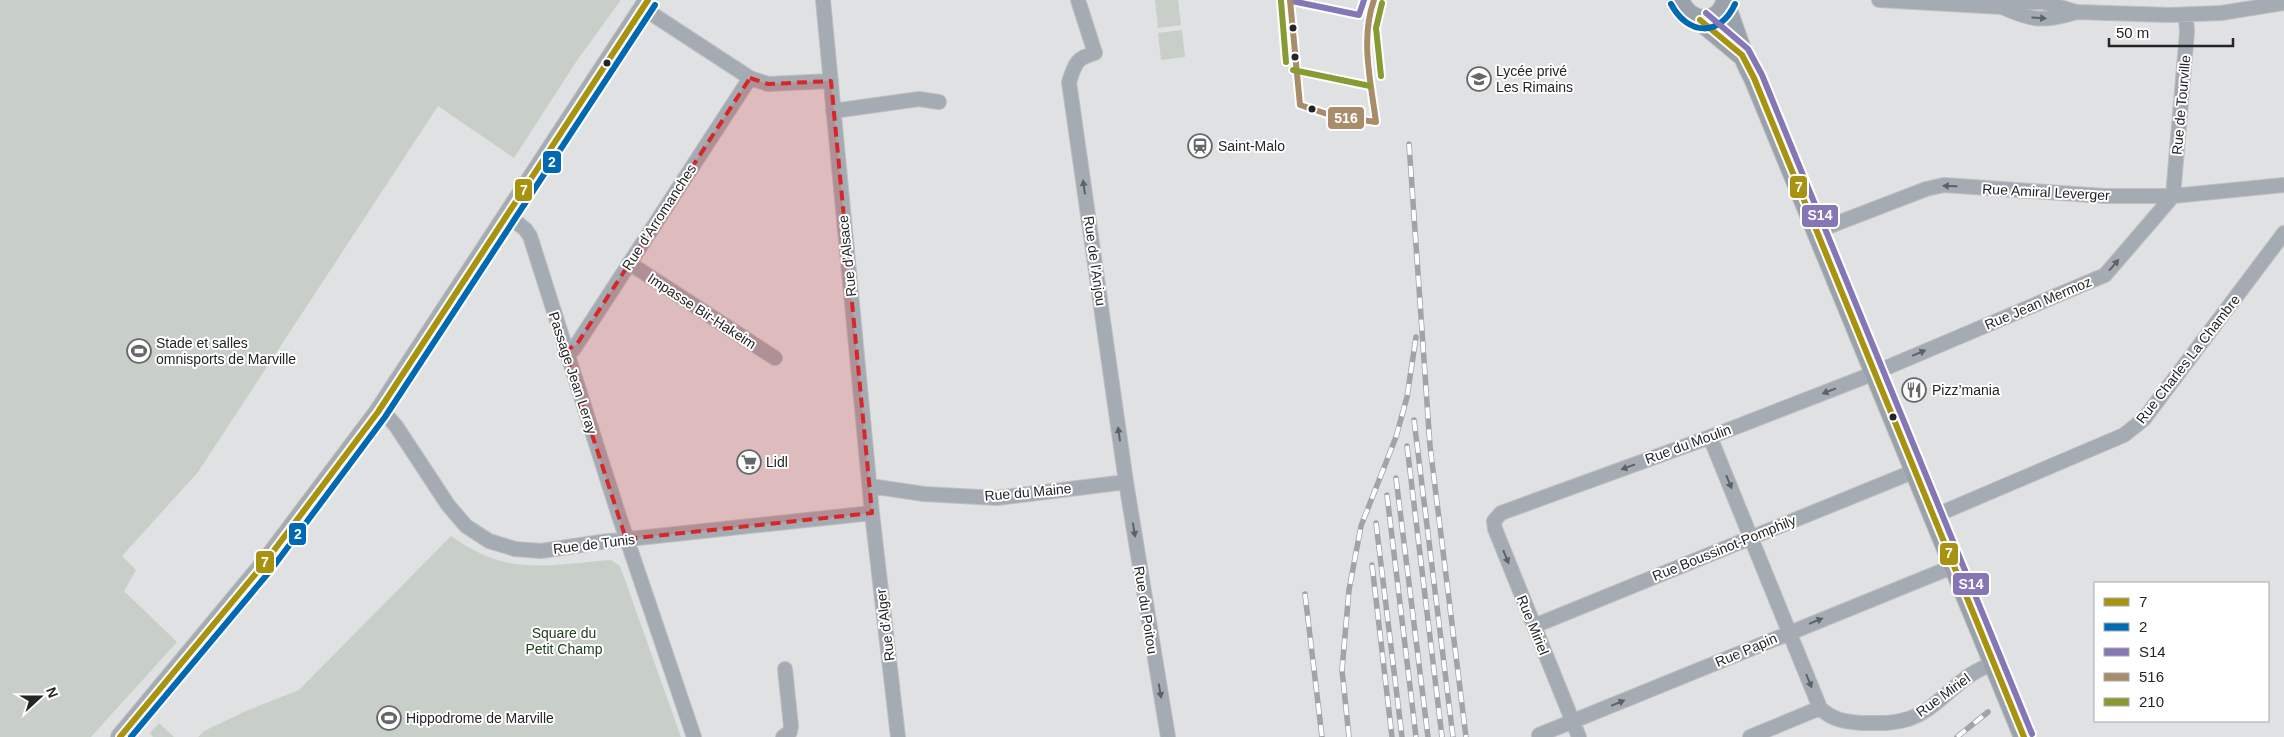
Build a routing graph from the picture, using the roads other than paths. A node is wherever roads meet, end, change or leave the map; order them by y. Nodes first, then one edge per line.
1 (823, 0) edge
2 (1078, 0) edge
3 (1678, 0) edge
4 (1879, 0) edge
5 (1727, 1) edge
6 (1981, 3) edge
7 (2284, 3) edge
8 (646, 4) edge
9 (2218, 6) edge
10 (2186, 15) junction
11 (1700, 20) junction
12 (1742, 55) junction
13 (750, 78) junction
14 (831, 81) junction
15 (939, 102) dead end
16 (833, 110) junction
17 (2284, 185) edge
18 (2173, 196) junction
19 (507, 215) junction
20 (1817, 231) junction
21 (2284, 233) edge
22 (629, 263) junction
23 (565, 351) junction
24 (775, 358) dead end
25 (1875, 372) junction
26 (378, 412) junction
27 (1710, 437) junction
28 (1915, 471) junction
29 (1126, 482) junction
30 (870, 486) junction
31 (872, 513) junction
32 (1501, 513) joint
33 (1934, 516) junction
34 (1751, 536) junction
35 (626, 539) junction
36 (1955, 568) junction
37 (1534, 626) junction
38 (1789, 632) junction
39 (1994, 664) junction
40 (785, 669) dead end
41 (1820, 708) junction
42 (1573, 722) junction
43 (1539, 735) dead end
44 (120, 737) edge
45 (694, 737) edge
46 (783, 737) edge
47 (898, 737) edge
48 (1168, 737) edge
49 (1579, 737) edge
50 (1750, 737) edge
51 (2024, 737) edge

1 - 14 street, Rue d'Alsace
29 -> 2 street, Rue de l'Anjou
3 - 11 main road
4 - 6 street
5 - 11 main road
5 - 12 main road
6 - 10 street
7 - 9 street
8 - 13 street
8 - 19 street
9 - 10 street
10 - 18 street, Rue de Tourville
11 - 12 main road
12 - 20 main road
13 - 14 street
13 - 22 street, Rue d'Arromanches
14 - 16 street, Rue d'Alsace
15 - 16 street
16 - 30 street, Rue d'Alsace
17 - 18 street, Rue Amiral Leverger
18 -> 20 street, Rue Amiral Leverger
25 -> 18 street, Rue Jean Mermoz
19 - 23 street, Passage Jean Leray
19 - 26 street
20 - 25 main road
21 - 33 street, Rue Charles La Chambre
22 - 23 street, Rue d'Arromanches
22 - 24 street, Impasse Bir-Hakeim
23 - 35 street, Passage Jean Leray
25 -> 27 street, Rue du Moulin
25 - 28 main road
26 - 35 street, Rue de Tunis
26 - 44 street
27 -> 32 street, Rue du Moulin
27 -> 34 street
28 - 33 main road
28 - 34 street, Rue Boussinot-Pomphily
29 - 30 street, Rue du Maine
29 -> 48 street, Rue du Poitou
30 - 31 street, Rue d'Alsace
31 - 35 street, Rue de Tunis
31 - 47 street, Rue d'Alger
32 -> 37 street, Rue Miriel
33 - 36 main road
34 - 37 street, Rue Boussinot-Pomphily
34 - 38 street
35 - 45 street, Passage Jean Leray
38 -> 36 street, Rue Papin
36 - 39 main road
37 - 42 street, Rue Miriel
38 -> 41 street
42 -> 38 street, Rue Papin
39 - 41 street, Rue Miriel
39 - 51 main road
40 - 46 street
41 - 50 street
42 - 43 street, Rue Papin
42 - 49 street, Rue Miriel

